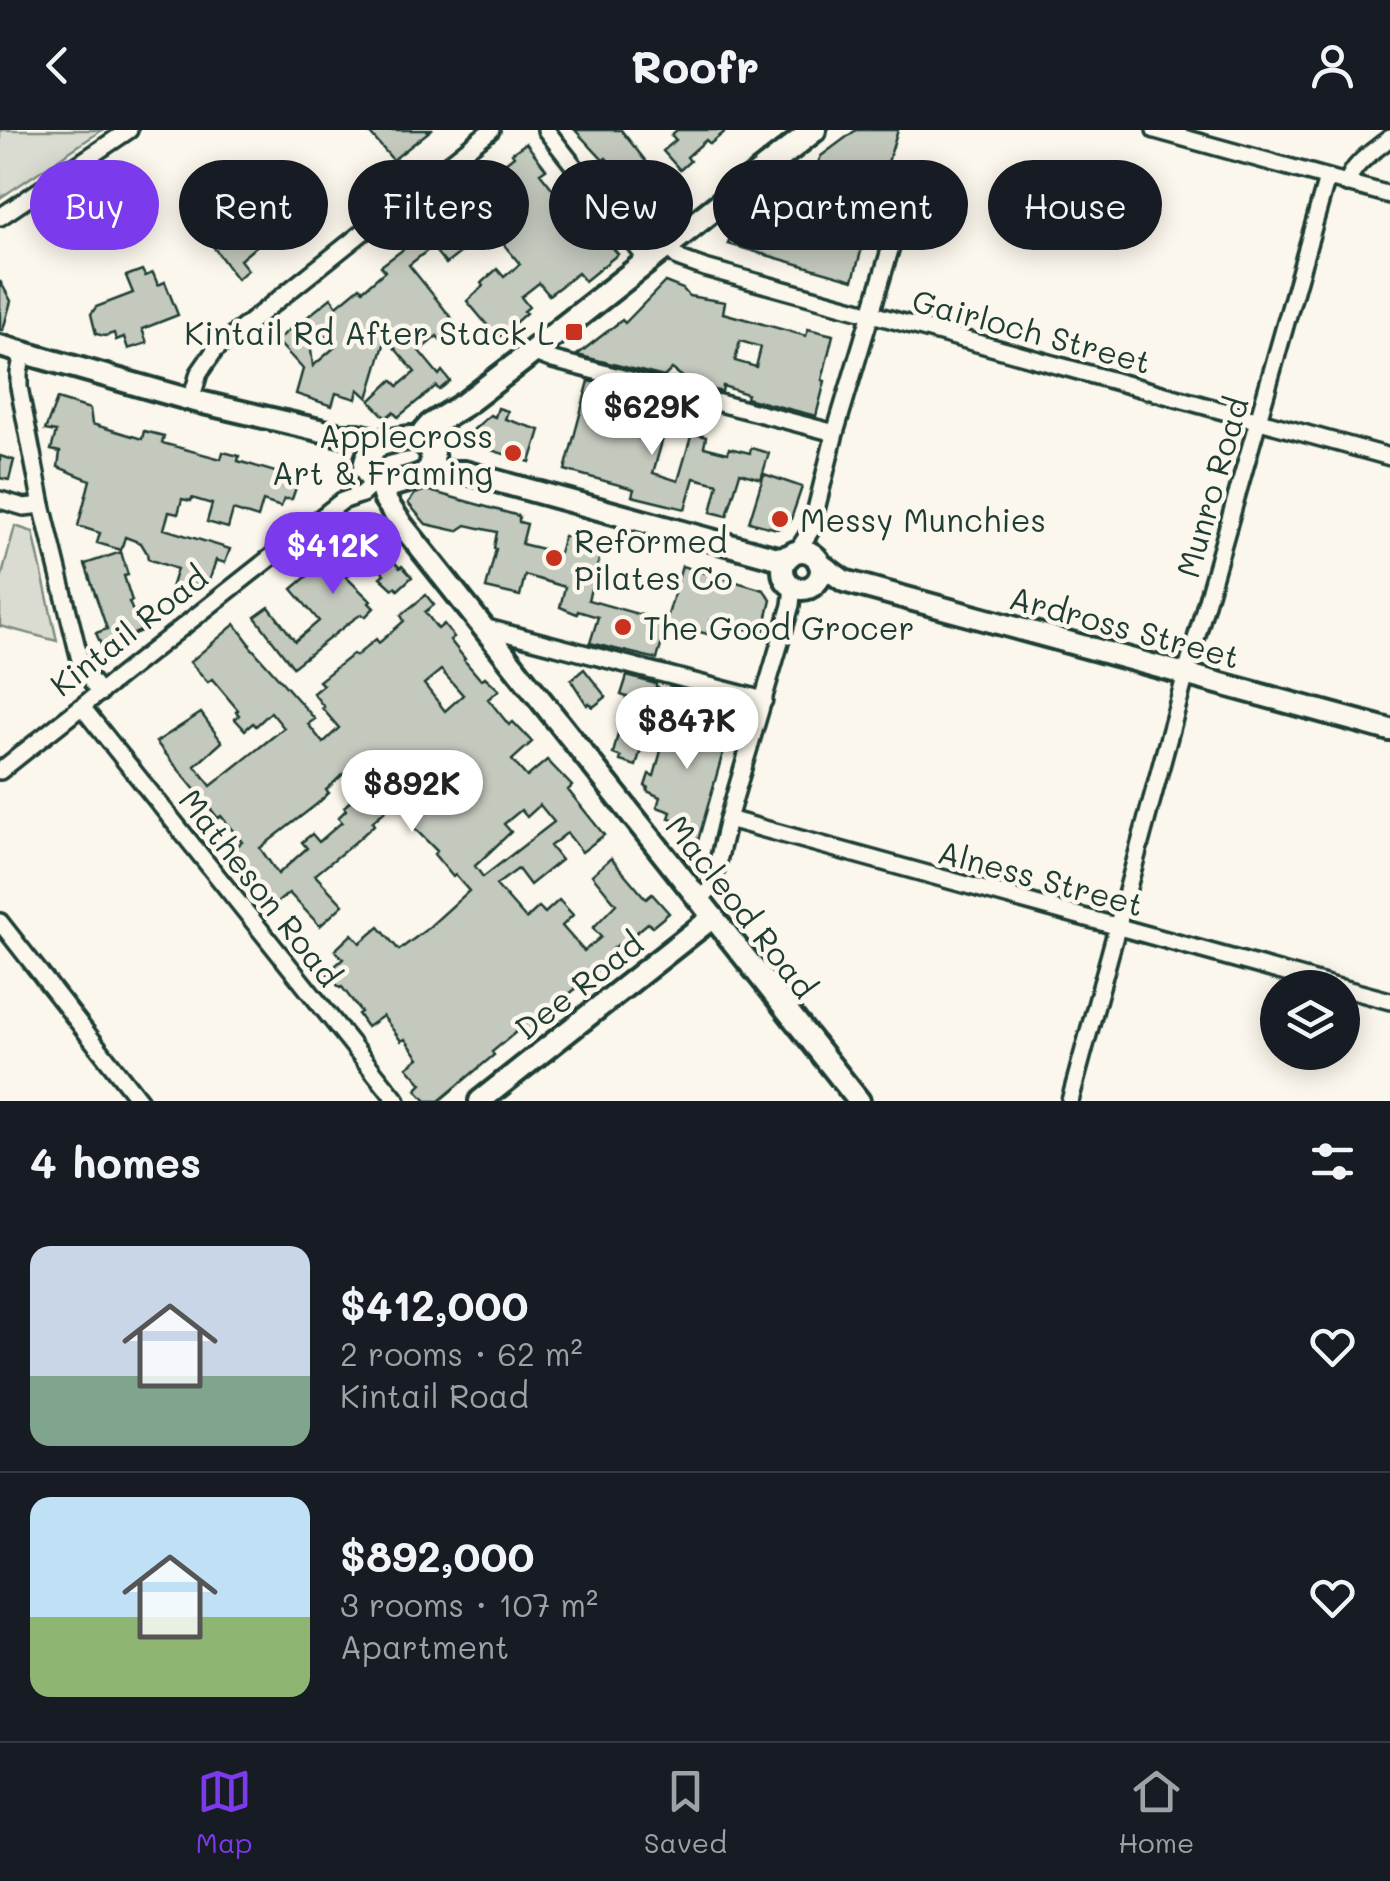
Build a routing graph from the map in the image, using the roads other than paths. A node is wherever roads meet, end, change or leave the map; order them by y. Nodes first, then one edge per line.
1 (129, 130) edge
2 (491, 130) edge
3 (546, 130) edge
4 (814, 130) edge
5 (1156, 130) edge
6 (1390, 138) edge
7 (1327, 178) junction
8 (1346, 184) junction
9 (1390, 195) edge
10 (0, 217) edge
11 (890, 250) edge
12 (656, 253) junction
13 (871, 314) junction
14 (0, 346) edge
15 (532, 352) junction
16 (23, 353) junction
17 (191, 400) junction
18 (1258, 422) junction
19 (836, 433) junction
20 (340, 435) junction
21 (386, 442) junction
22 (428, 453) junction
23 (1390, 457) edge
24 (377, 476) junction
25 (0, 500) edge
26 (42, 505) junction
27 (798, 573) junction
28 (483, 626) junction
29 (1186, 674) junction
30 (100, 693) junction
31 (764, 700) junction
32 (82, 707) junction
33 (1390, 730) edge
34 (0, 772) edge
35 (728, 819) junction
36 (706, 909) junction
37 (0, 922) edge
38 (1116, 926) junction
39 (1276, 970) edge
40 (1360, 993) edge
41 (1390, 1001) edge
42 (140, 1101) edge
43 (397, 1101) edge
44 (480, 1101) edge
45 (859, 1101) edge
46 (1070, 1101) edge

1 - 10 street
2 - 17 street
3 - 12 street, Gairloch Street
4 - 12 main road
5 - 7 street
6 - 8 street
7 - 8 street
7 - 18 street, Munro Road
8 - 9 street
11 - 13 street
12 - 13 street, Gairloch Street
12 - 15 main road
13 - 18 street, Gairloch Street
13 - 19 street
14 - 16 street
15 - 19 street
15 - 22 main road
16 - 17 street
16 - 26 street
17 - 20 street
18 - 23 street, Gairloch Street
18 - 29 street, Munro Road
19 - 27 street
20 - 21 street
20 - 24 street
21 - 22 main road
21 - 24 main road
22 - 24 main road
22 - 27 street, Ardross Street
24 - 28 street, Macleod Road
24 - 30 street, Kintail Road
25 - 26 street
26 - 30 street
27 - 29 street, Ardross Street
27 - 31 street
28 - 31 street
28 - 36 street, Macleod Road
29 - 33 street, Ardross Street
29 - 38 street, Munro Road
30 - 32 street, Kintail Road
31 - 35 street
32 - 34 street, Kintail Road
32 - 43 street, Matheson Road
35 - 36 street
35 - 38 street, Alness Street
36 - 44 street, Dee Road
36 - 45 street, Macleod Road
37 - 42 street
38 - 39 street, Alness Street
38 - 46 street, Munro Road
40 - 41 street, Alness Street

